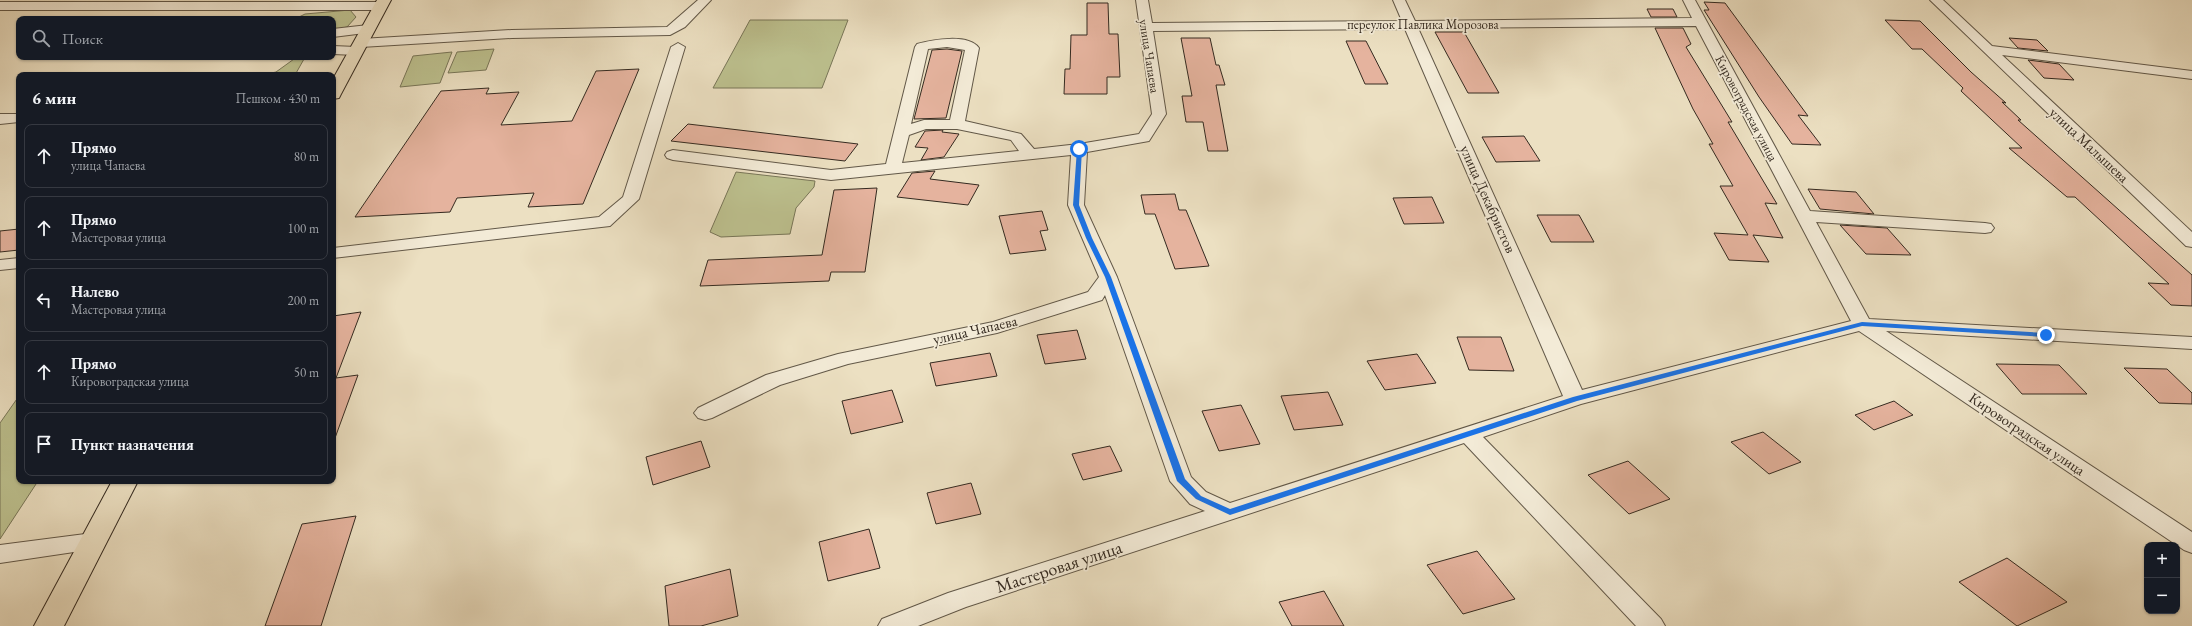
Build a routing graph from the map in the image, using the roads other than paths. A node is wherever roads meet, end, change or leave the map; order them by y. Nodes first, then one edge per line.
1 (705, 0) edge
2 (1142, 0) edge
3 (1399, 0) edge
4 (1689, 0) edge
5 (1936, 0) edge
6 (23, 3) edge
7 (382, 3) edge
8 (0, 6) edge
9 (286, 6) junction
10 (277, 16) edge
11 (1701, 22) junction
12 (1410, 24) junction
13 (1145, 27) junction
14 (336, 34) edge
15 (362, 41) junction
16 (678, 47) dead end
17 (336, 49) edge
18 (1987, 49) junction
19 (2192, 75) edge
20 (336, 89) edge
21 (0, 118) edge
22 (16, 118) edge
23 (957, 124) junction
24 (901, 133) junction
25 (1079, 149) junction
26 (673, 155) dead end
27 (1030, 155) junction
28 (893, 169) junction
29 (1805, 216) junction
30 (1986, 228) dead end
31 (2192, 242) edge
32 (336, 253) edge
33 (16, 263) edge
34 (0, 265) edge
35 (1108, 277) junction
36 (1862, 324) junction
37 (2192, 343) edge
38 (1575, 399) junction
39 (705, 413) dead end
40 (1468, 434) junction
41 (123, 484) edge
42 (1230, 512) junction
43 (93, 542) junction
44 (2192, 544) edge
45 (0, 554) edge
46 (49, 626) edge
47 (891, 626) edge
48 (1652, 626) edge

1 - 15 street
2 - 13 street, улица Чапаева
3 - 12 street, улица Декабристов
4 - 11 street, Кировоградская улица
5 - 18 street, улица Малышева
6 - 8 street
6 - 9 street
7 - 9 street
7 - 15 main road
9 - 10 street
11 - 12 street, переулок Павлика Морозова
11 - 29 street, Кировоградская улица
12 - 13 street, переулок Павлика Морозова
12 - 38 street, улица Декабристов
13 - 25 street, улица Чапаева
14 - 15 street
15 - 17 street
15 - 20 main road
16 - 32 street
18 - 19 street
18 - 31 street, улица Малышева
21 - 22 street
23 - 24 street
23 - 24 street
23 - 27 street
24 - 28 street
25 - 27 street, улица Чапаева
25 - 35 street
26 - 28 street, улица Чапаева
27 - 28 street, улица Чапаева
29 - 30 street
29 - 36 street, Кировоградская улица
33 - 34 street
35 - 39 street, улица Чапаева
35 - 42 street
36 - 37 street
36 - 38 street, Мастеровая улица
36 - 44 street, Кировоградская улица
38 - 40 street, Мастеровая улица
40 - 42 street, Мастеровая улица
40 - 48 street
41 - 43 main road
42 - 47 street, Мастеровая улица
43 - 45 street
43 - 46 main road

